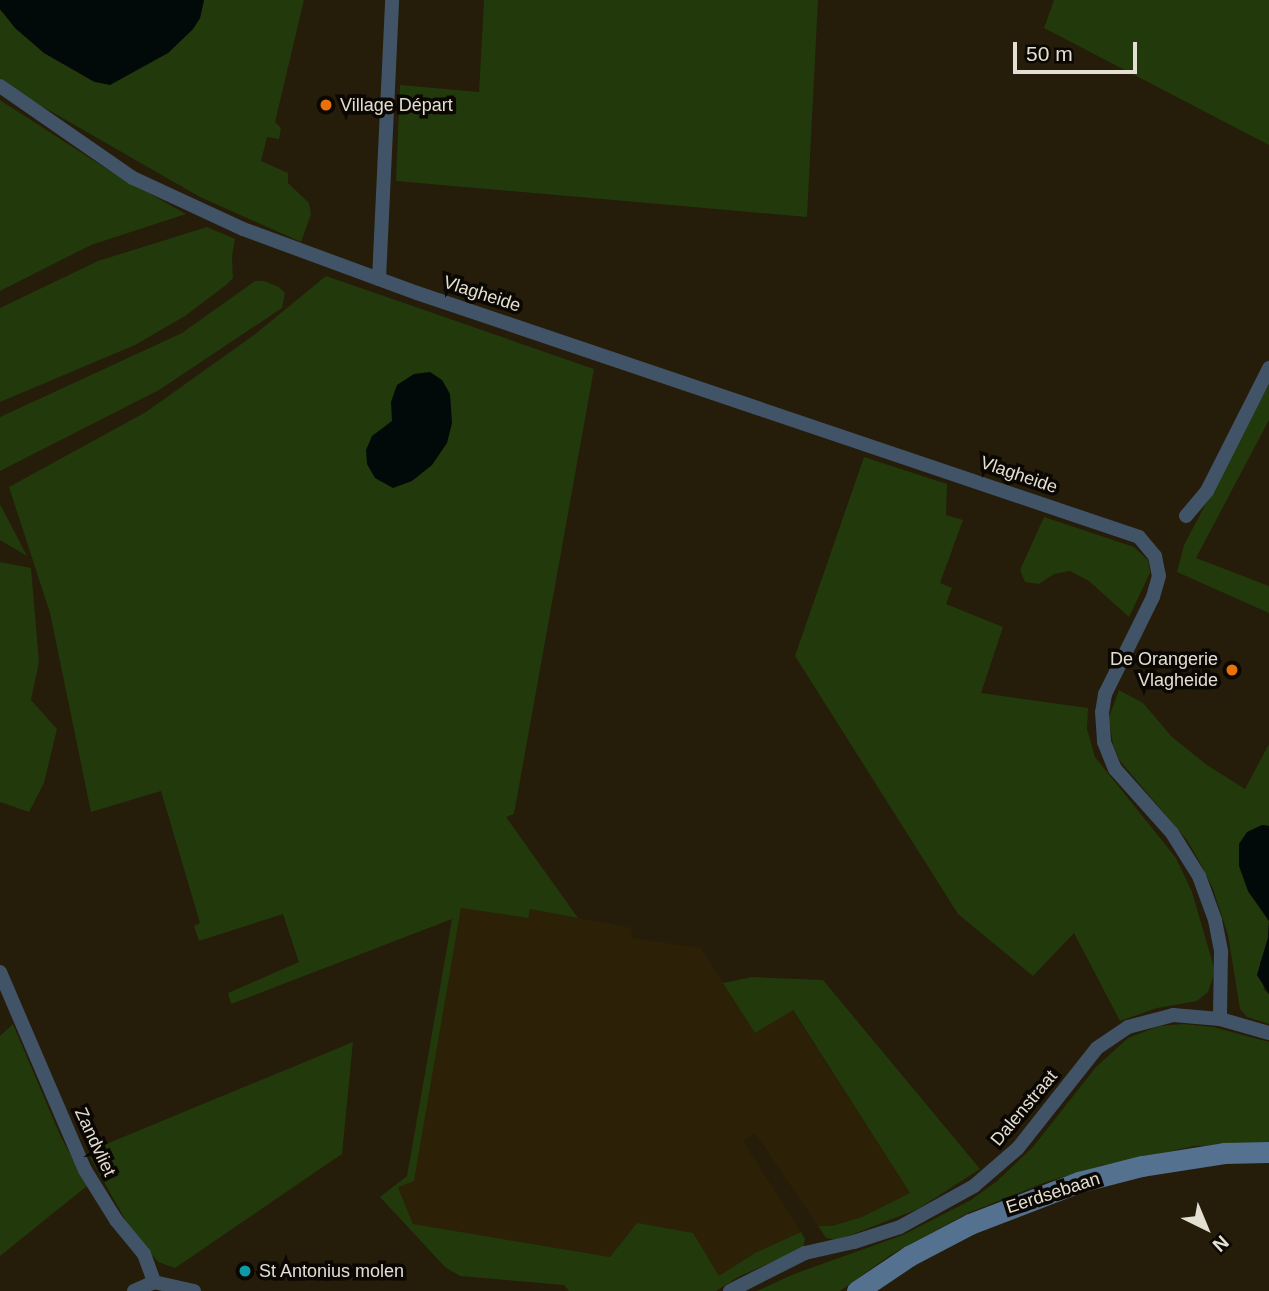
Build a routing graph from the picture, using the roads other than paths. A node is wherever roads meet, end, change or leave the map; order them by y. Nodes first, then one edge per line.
1 (392, 0) edge
2 (0, 86) edge
3 (379, 279) junction
4 (1269, 368) edge
5 (1186, 516) dead end
6 (0, 972) edge
7 (1220, 1019) junction
8 (1269, 1033) edge
9 (1269, 1152) edge
10 (154, 1282) junction
11 (134, 1291) edge
12 (194, 1291) edge
13 (730, 1291) edge
14 (857, 1291) edge

1 - 3 street
2 - 3 street, Vlagheide
3 - 7 street, Vlagheide
4 - 5 street
6 - 10 street, Zandvliet
7 - 8 street, Dalenstraat
7 - 13 street, Dalenstraat
9 - 14 main road, Eerdsebaan
10 - 11 street
10 - 12 street

